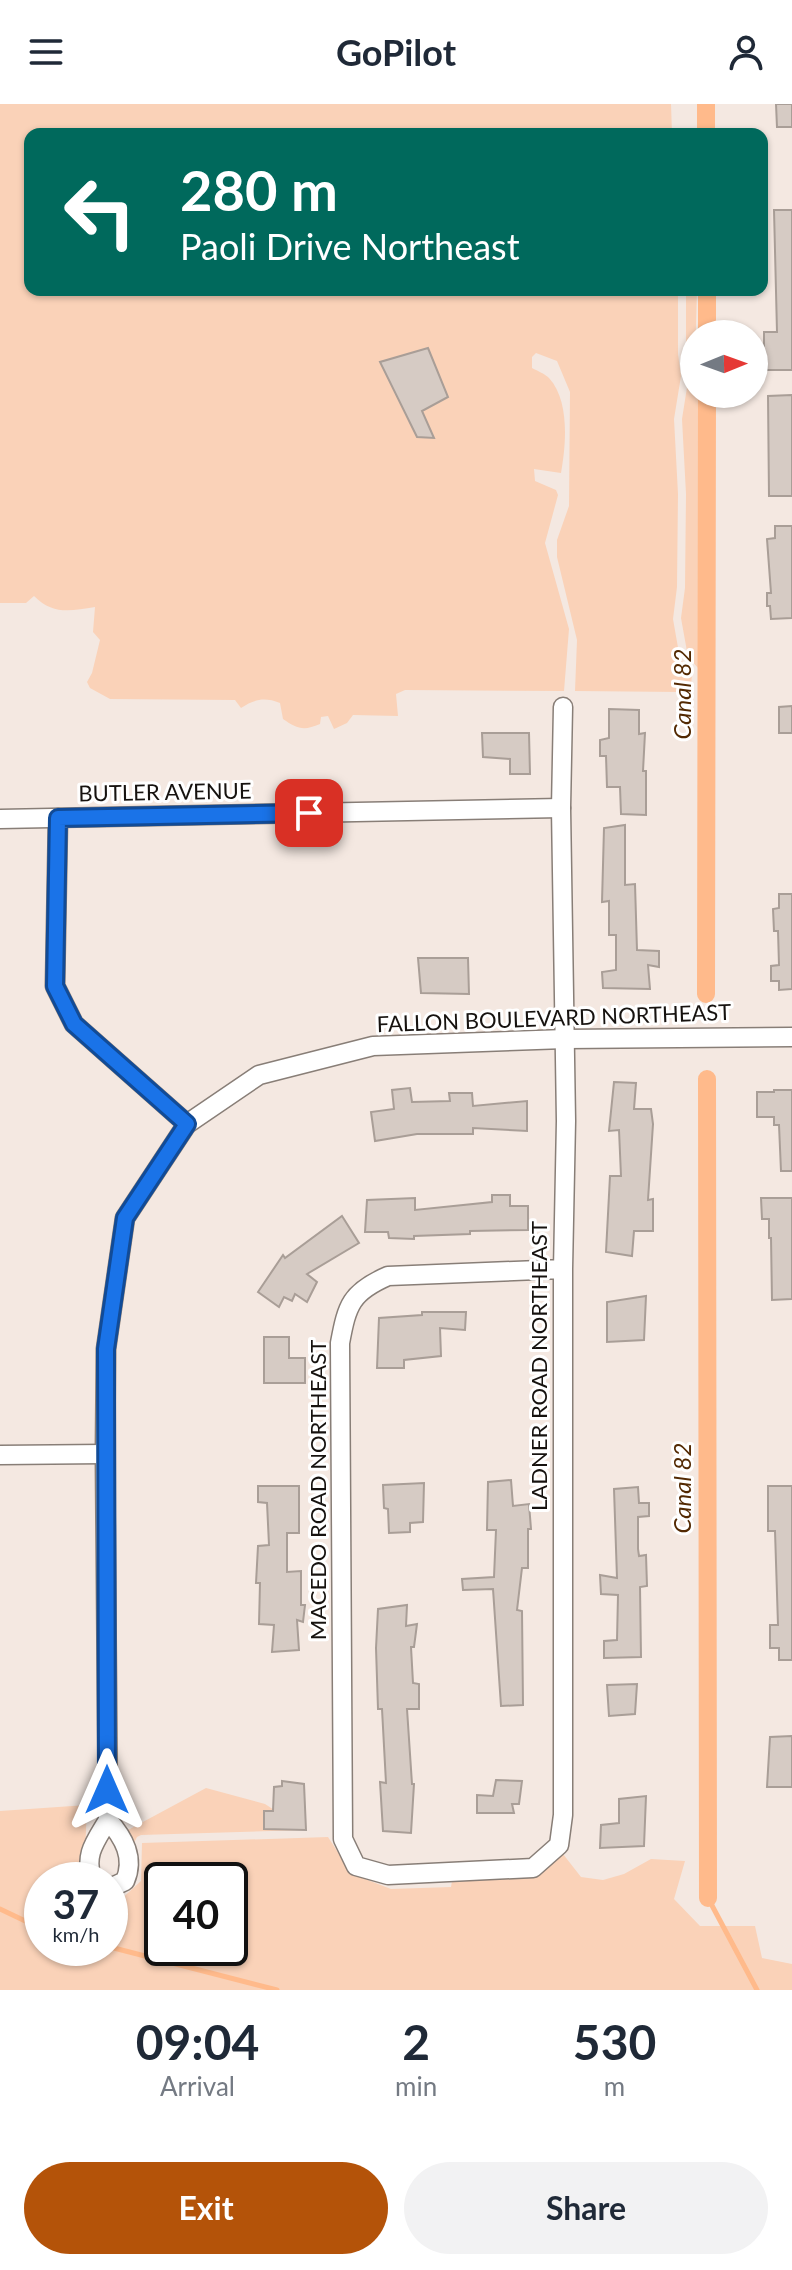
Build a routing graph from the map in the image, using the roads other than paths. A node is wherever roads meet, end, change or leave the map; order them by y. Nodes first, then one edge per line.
1 (563, 707) dead end
2 (561, 808) junction
3 (58, 818) junction
4 (0, 819) edge
5 (792, 1037) edge
6 (565, 1039) junction
7 (187, 1124) junction
8 (563, 1269) junction
9 (105, 1454) junction
10 (0, 1455) edge
11 (108, 1820) junction
12 (89, 1862) edge
13 (128, 1874) edge
14 (388, 1875) joint

1 - 2 street, LADNER ROAD NORTHEAST
2 - 3 street, BUTLER AVENUE
2 - 6 street, LADNER ROAD NORTHEAST
3 - 4 street, BUTLER AVENUE
3 - 7 street
5 - 6 street, FALLON BOULEVARD NORTHEAST
6 - 7 street, FALLON BOULEVARD NORTHEAST
6 - 8 street, LADNER ROAD NORTHEAST
7 - 9 street, FALLON BOULEVARD NORTHEAST
8 - 14 street, LADNER ROAD NORTHEAST
8 - 14 street, MACEDO ROAD NORTHEAST
9 - 10 street
9 - 11 street, FALLON BOULEVARD NORTHEAST
11 - 12 street, FALLON BOULEVARD NORTHEAST
11 - 13 street, FALLON BOULEVARD NORTHEAST

